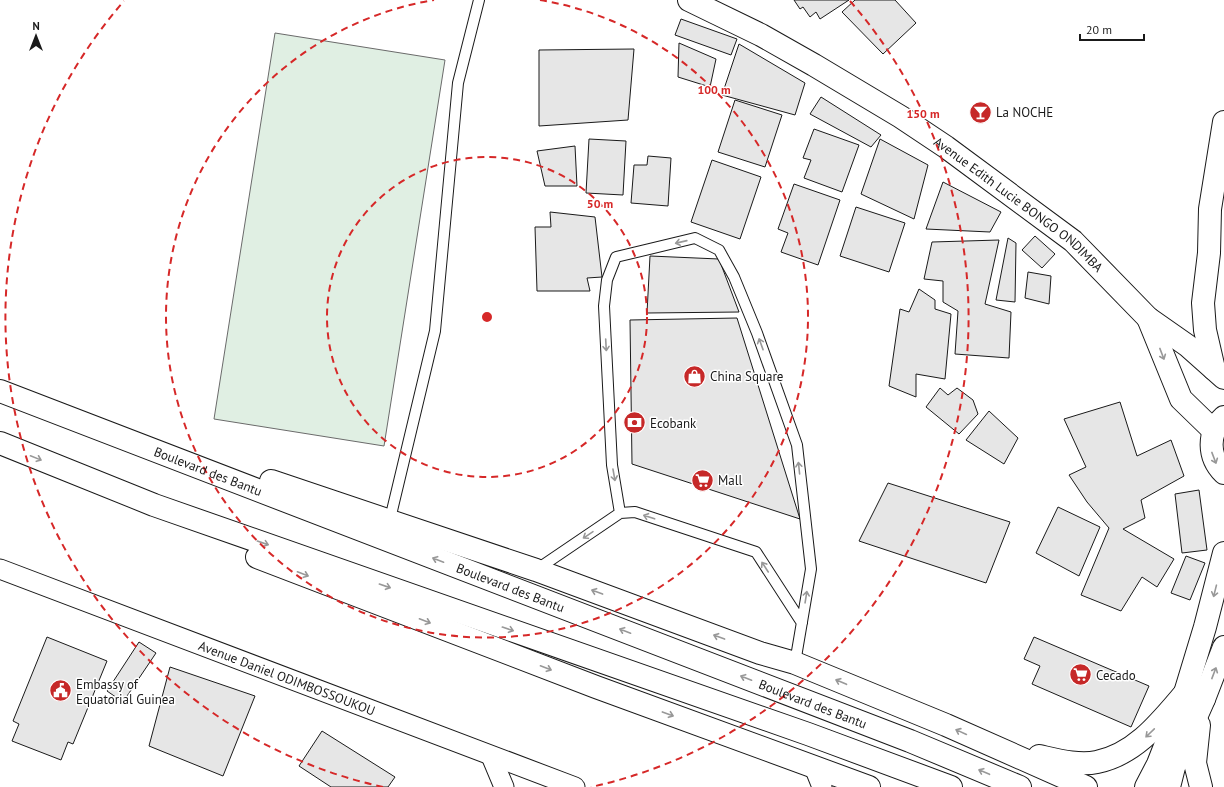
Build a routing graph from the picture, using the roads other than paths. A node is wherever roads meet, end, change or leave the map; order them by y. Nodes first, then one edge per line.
1 (479, 0) edge
2 (689, 0) edge
3 (1224, 122) edge
4 (1148, 318) junction
5 (1219, 374) edge
6 (0, 391) edge
7 (1219, 424) edge
8 (0, 444) edge
9 (171, 457) junction
10 (1224, 473) edge
11 (154, 505) junction
12 (620, 514) junction
13 (390, 520) junction
14 (1224, 553) edge
15 (0, 569) edge
16 (536, 570) junction
17 (802, 623) junction
18 (1224, 646) edge
19 (795, 663) junction
20 (1194, 696) junction
21 (992, 746) junction
22 (491, 756) junction
23 (814, 767) junction
24 (504, 787) edge
25 (575, 787) edge
26 (822, 787) edge
27 (869, 787) edge
28 (951, 787) edge
29 (1020, 787) edge
30 (1086, 787) edge
31 (1146, 787) edge
32 (1169, 787) edge
33 (1200, 787) edge

1 - 13 lane
2 - 4 main road, Avenue Edith Lucie BONGO ONDIMBA
3 - 5 main road
4 - 5 main road
4 -> 7 main road
6 - 9 main road, Boulevard des Bantu
7 -> 10 main road
8 -> 11 main road
9 - 13 main road
29 -> 9 main road, Boulevard des Bantu
11 -> 23 main road
11 -> 28 main road
12 -> 16 lane
17 -> 12 lane
17 -> 12 lane
13 - 16 main road
14 -> 20 main road
15 - 22 street, Avenue Daniel ODIMBOSSOUKOU
19 -> 16 main road
17 - 19 lane
20 -> 18 main road
21 -> 19 main road
20 -> 21 main road
20 - 31 main road
20 - 32 main road
20 - 33 main road
21 - 30 main road
22 - 24 street
22 - 25 street, Avenue Daniel ODIMBOSSOUKOU
23 - 26 street
23 - 27 main road

